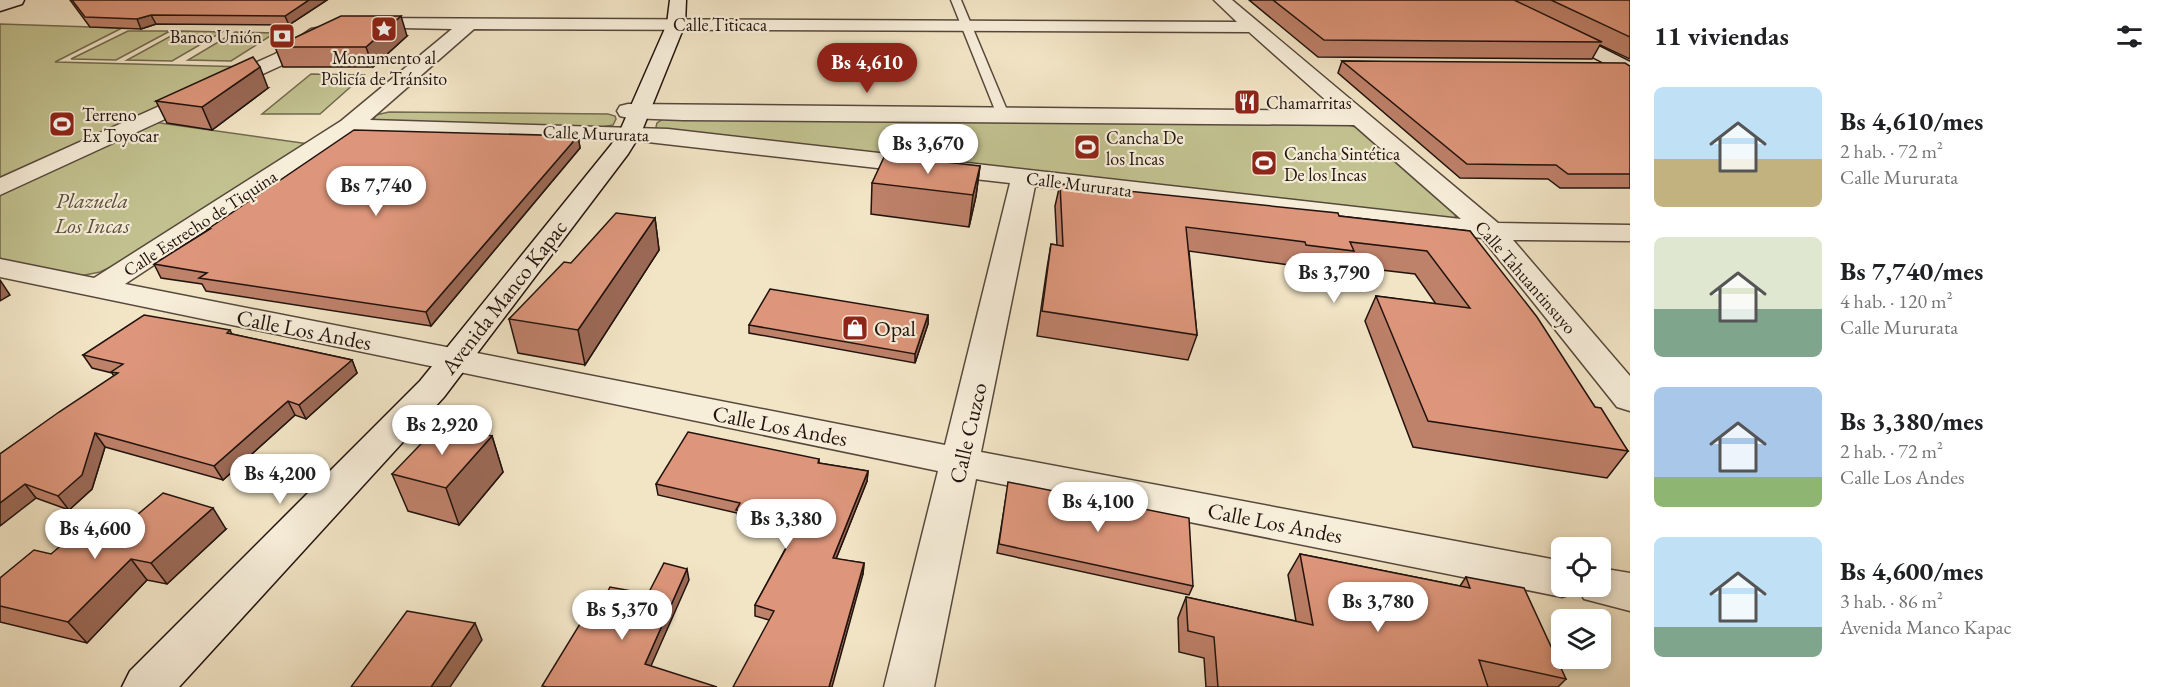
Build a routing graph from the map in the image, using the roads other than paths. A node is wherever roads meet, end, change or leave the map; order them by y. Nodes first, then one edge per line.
1 (16, 0) edge
2 (956, 0) edge
3 (1222, 0) edge
4 (1494, 0) edge
5 (1520, 0) edge
6 (0, 6) edge
7 (354, 6) dead end
8 (677, 12) edge
9 (337, 21) junction
10 (470, 23) junction
11 (966, 25) junction
12 (1253, 27) junction
13 (1628, 64) edge
14 (1578, 67) edge
15 (372, 107) junction
16 (477, 108) dead end
17 (605, 110) dead end
18 (1003, 115) junction
19 (1361, 118) junction
20 (635, 122) junction
21 (349, 126) junction
22 (1024, 178) junction
23 (0, 187) edge
24 (1491, 231) junction
25 (1630, 233) edge
26 (0, 268) edge
27 (98, 288) junction
28 (455, 361) junction
29 (1630, 399) edge
30 (962, 462) junction
31 (1551, 577) edge
32 (1611, 588) edge
33 (1630, 592) edge
34 (147, 687) edge
35 (909, 687) edge

1 - 6 street
2 - 11 lane
3 - 12 street, Calle Tahuantinsuyo
4 - 13 street
5 - 13 street
7 - 9 street
8 - 10 street, Calle Titicaca
8 - 11 street, Calle Titicaca
8 - 20 street, Avenida Manco Kapac
9 - 10 street, Calle Titicaca
9 - 23 street
10 - 15 street, Calle Estrecho de Tiquina
11 - 12 street, Calle Titicaca
11 - 18 lane
12 - 19 street, Calle Tahuantinsuyo
13 - 14 street
15 - 16 street
15 - 21 street, Calle Estrecho de Tiquina
17 - 20 street, Calle Mururata
18 - 19 street, Calle Mururata
18 - 20 street, Calle Mururata
19 - 24 street, Calle Tahuantinsuyo
20 - 21 street, Calle Mururata
20 - 22 street, Calle Mururata
20 - 28 street, Avenida Manco Kapac
21 - 27 street, Calle Estrecho de Tiquina
22 - 24 street, Calle Mururata
22 - 30 street, Calle Cuzco
24 - 25 street, Calle Mururata
24 - 29 street, Calle Tahuantinsuyo
26 - 27 street, Calle Los Andes
27 - 28 street, Calle Los Andes
28 - 30 street, Calle Los Andes
28 - 34 street, Avenida Manco Kapac
30 - 31 street, Calle Los Andes
30 - 35 street, Calle Cuzco
32 - 33 street

